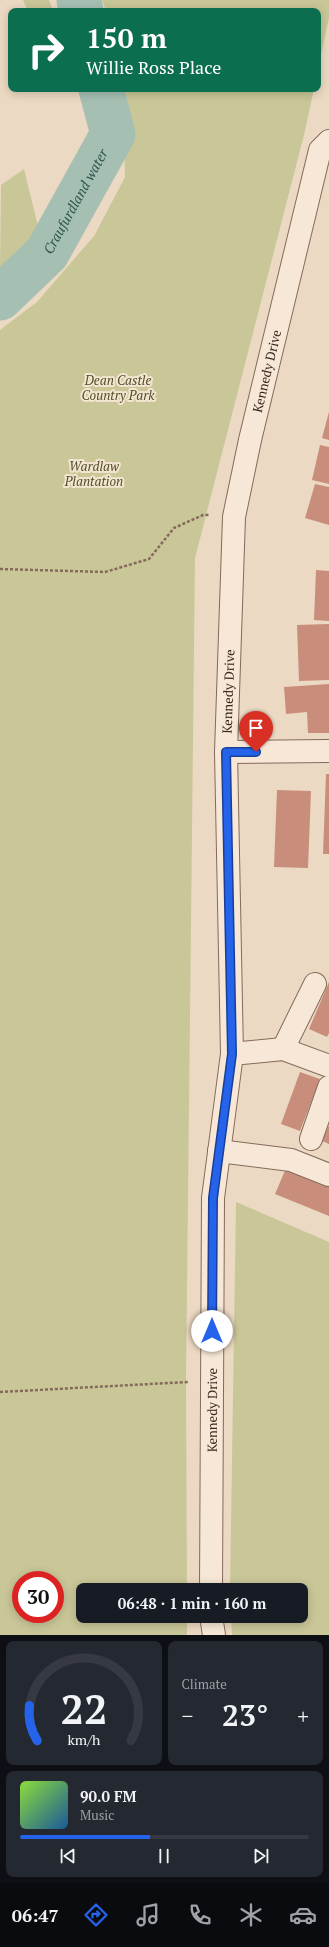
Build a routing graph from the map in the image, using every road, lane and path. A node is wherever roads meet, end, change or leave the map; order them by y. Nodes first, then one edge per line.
1 (329, 141) edge
2 (234, 517) junction
3 (0, 569) edge
4 (329, 751) edge
5 (226, 752) junction
6 (315, 984) dead end
7 (283, 1049) junction
8 (232, 1054) junction
9 (329, 1066) edge
10 (329, 1087) edge
11 (311, 1139) dead end
12 (219, 1151) junction
13 (329, 1175) edge
14 (212, 1391) junction
15 (0, 1392) edge
16 (211, 1583) edge
17 (212, 1623) edge
18 (214, 1635) edge

1 - 2 street, Kennedy Drive
2 - 3 path
2 - 5 street, Kennedy Drive
4 - 5 street
5 - 8 street, Kennedy Drive
6 - 7 street
7 - 8 street
7 - 9 street
8 - 12 street, Kennedy Drive
10 - 11 street
12 - 13 street
12 - 14 street, Kennedy Drive
14 - 15 path
14 - 16 street, Kennedy Drive
17 - 18 street

